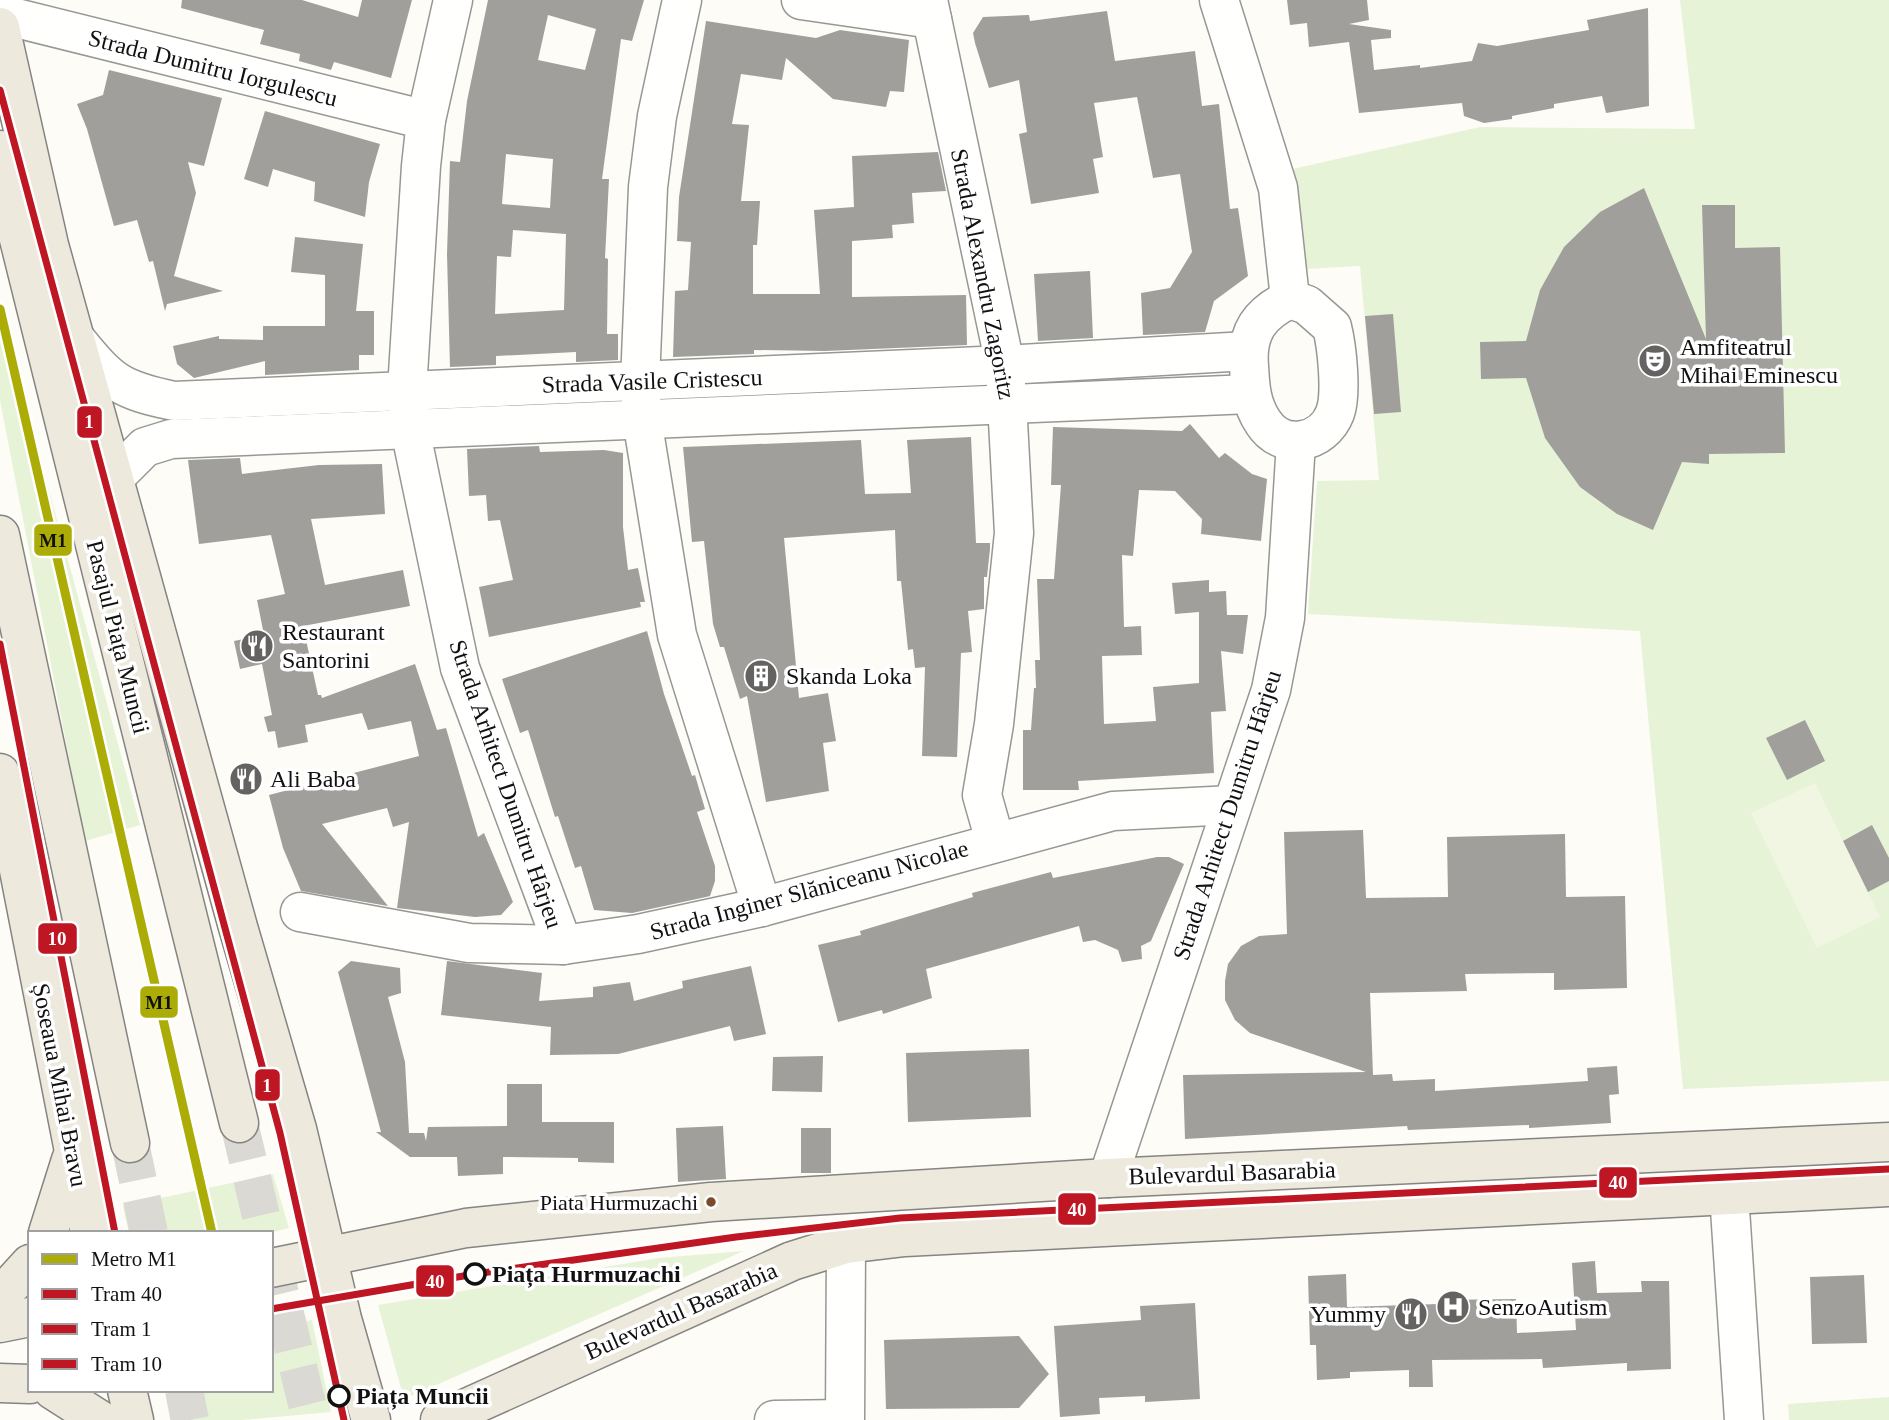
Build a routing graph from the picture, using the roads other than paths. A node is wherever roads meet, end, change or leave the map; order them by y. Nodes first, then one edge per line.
1 (453, 0) edge
2 (682, 0) edge
3 (801, 0) edge
4 (1219, 0) edge
5 (930, 10) edge
6 (0, 14) edge
7 (0, 27) edge
8 (426, 120) junction
9 (0, 150) edge
10 (1290, 299) junction
11 (76, 341) junction
12 (1247, 351) junction
13 (1005, 365) junction
14 (407, 390) junction
15 (1251, 394) junction
16 (641, 400) junction
17 (1009, 403) junction
18 (410, 429) junction
19 (1297, 442) junction
20 (113, 479) junction
21 (0, 534) edge
22 (0, 773) edge
23 (1233, 804) junction
24 (995, 841) junction
25 (762, 907) junction
26 (300, 912) dead end
27 (563, 945) junction
28 (239, 1123) tunnel mouth
29 (1889, 1142) edge
30 (130, 1143) tunnel mouth
31 (72, 1155) junction
32 (1108, 1178) junction
33 (1889, 1187) edge
34 (1729, 1194) junction
35 (49, 1231) edge
36 (90, 1231) edge
37 (846, 1244) junction
38 (328, 1256) junction
39 (28, 1266) edge
40 (273, 1268) edge
41 (0, 1297) edge
42 (28, 1317) edge
43 (0, 1322) edge
44 (0, 1383) edge
45 (28, 1384) edge
46 (127, 1392) edge
47 (845, 1419) edge
48 (134, 1420) edge
49 (371, 1420) edge
50 (440, 1420) edge
51 (774, 1420) edge
52 (1744, 1420) edge

1 - 8 street, Strada Arhitect Dumitru Hârjeu
2 - 16 street
3 - 5 street
4 - 10 street
5 - 13 street, Strada Alexandru Zagoritz
6 - 8 street, Strada Dumitru Iorgulescu
7 - 11 main road
8 - 14 street, Strada Arhitect Dumitru Hârjeu
9 - 28 main road, Pasajul Piața Muncii
10 - 12 street
10 - 19 street
11 - 14 street, Strada Vasile Cristescu
11 - 20 main road
12 - 13 street, Strada Vasile Cristescu
12 - 15 street
13 - 16 street, Strada Vasile Cristescu
13 - 17 street, Strada Alexandru Zagoritz
14 - 16 street, Strada Vasile Cristescu
14 - 18 street, Strada Arhitect Dumitru Hârjeu
15 - 17 street, Strada Vasile Cristescu
15 - 19 street
16 - 17 street, Strada Vasile Cristescu
16 - 18 street, Strada Vasile Cristescu
16 - 25 street
17 - 24 street, Strada Alexandru Zagoritz
18 - 20 street, Strada Vasile Cristescu
18 - 27 street, Strada Arhitect Dumitru Hârjeu
19 - 23 street, Strada Arhitect Dumitru Hârjeu
20 - 38 main road
21 - 30 main road
22 - 31 main road, Șoseaua Mihai Bravu
23 - 24 street, Strada Inginer Slăniceanu Nicolae
23 - 32 street, Strada Arhitect Dumitru Hârjeu
24 - 25 street, Strada Inginer Slăniceanu Nicolae
25 - 27 street, Strada Inginer Slăniceanu Nicolae
26 - 27 street, Strada Inginer Slăniceanu Nicolae
29 - 32 main road, Bulevardul Basarabia
31 - 35 main road
31 - 36 main road, Șoseaua Mihai Bravu
32 - 38 main road, Bulevardul Basarabia
33 - 34 main road, Bulevardul Basarabia
34 - 37 main road, Bulevardul Basarabia
34 - 52 street
37 - 47 street
37 - 50 main road, Bulevardul Basarabia
38 - 40 main road
38 - 49 main road
39 - 41 main road
42 - 43 main road
44 - 45 main road
46 - 48 main road
47 - 51 street

